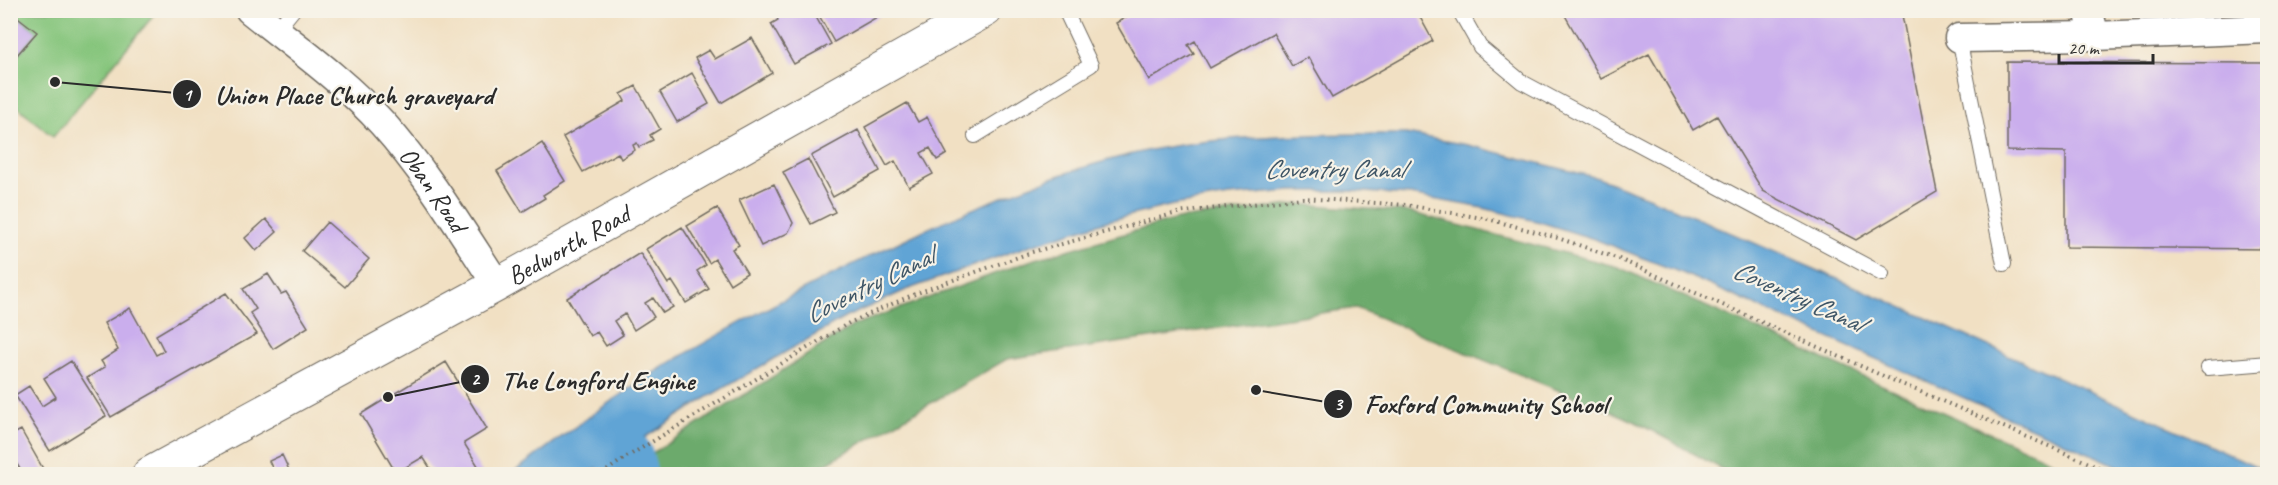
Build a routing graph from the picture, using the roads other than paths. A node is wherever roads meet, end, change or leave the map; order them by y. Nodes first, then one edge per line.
1 (250, 10) edge
2 (986, 10) edge
3 (1065, 10) edge
4 (1459, 10) edge
5 (284, 21) edge
6 (2091, 23) edge
7 (2260, 23) edge
8 (1959, 38) joint
9 (975, 136) dead end
10 (2004, 264) dead end
11 (1882, 274) dead end
12 (497, 285) junction
13 (2268, 363) edge
14 (2208, 368) dead end
15 (149, 474) edge

1 - 5 street, Oban Road
2 - 12 main road, Bedworth Road
3 - 9 lane
4 - 11 lane
5 - 12 street, Oban Road
6 - 7 street
6 - 8 street
8 - 10 lane
12 - 15 main road, Bedworth Road
13 - 14 lane

